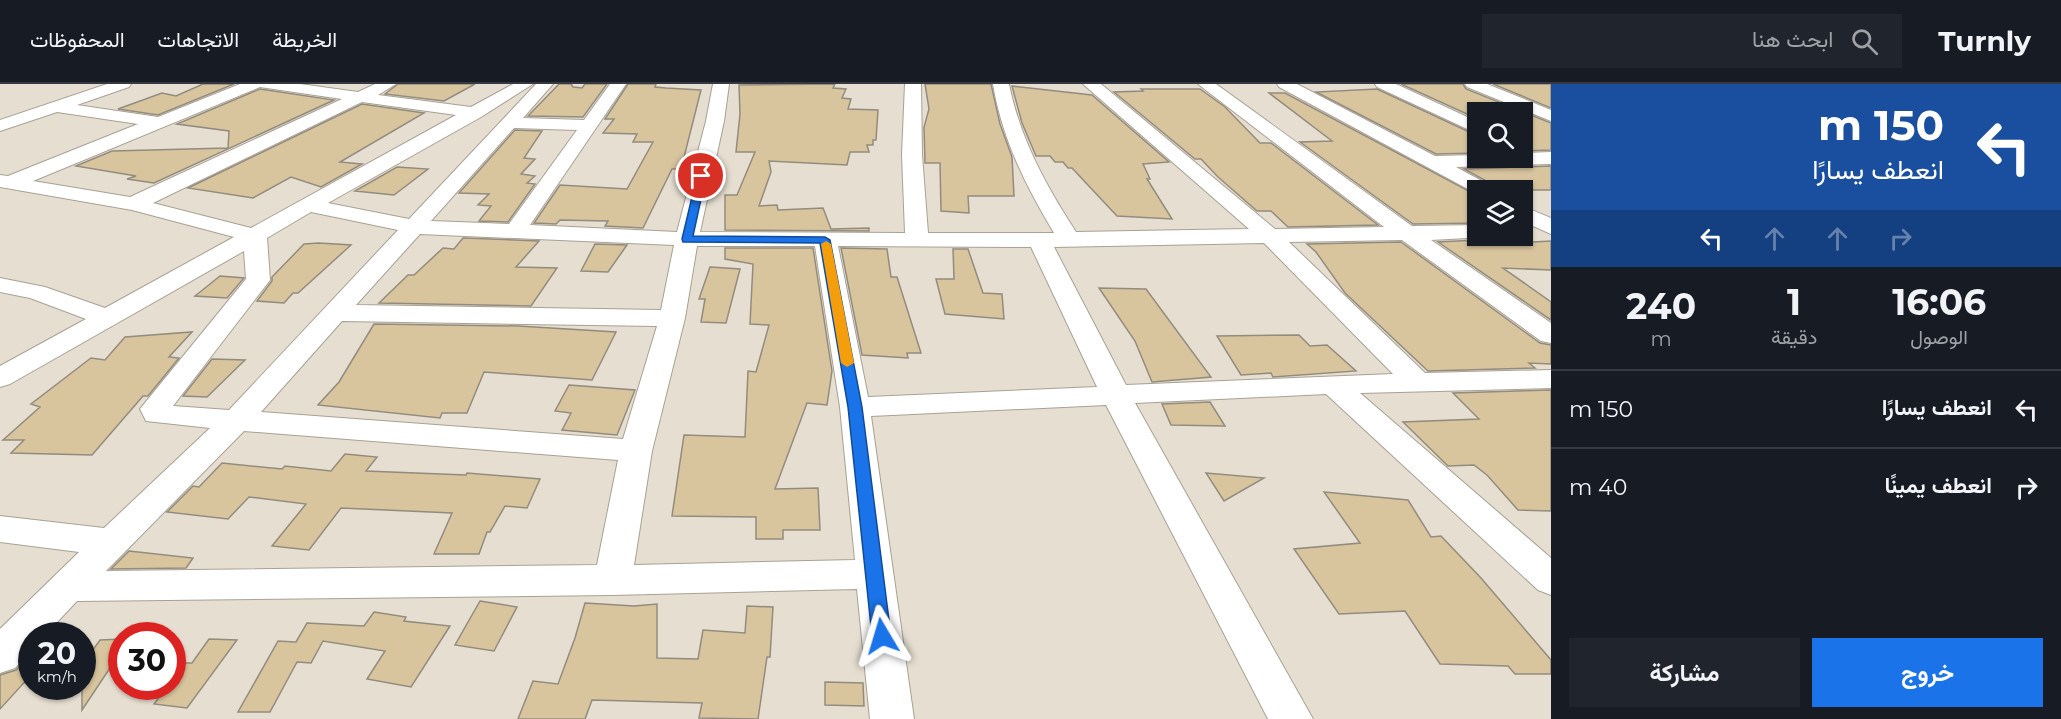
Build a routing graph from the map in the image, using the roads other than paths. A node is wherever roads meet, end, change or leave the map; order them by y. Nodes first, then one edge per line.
1 (123, 84) edge
2 (254, 84) edge
3 (265, 84) edge
4 (387, 84) edge
5 (525, 84) edge
6 (545, 84) edge
7 (618, 84) edge
8 (721, 84) edge
9 (913, 84) edge
10 (1000, 84) edge
11 (1091, 84) edge
12 (1206, 84) edge
13 (1285, 84) edge
14 (1383, 84) edge
15 (1473, 84) edge
16 (359, 98) junction
17 (56, 107) junction
18 (475, 113) junction
19 (1551, 116) edge
20 (158, 122) junction
21 (508, 123) junction
22 (1467, 124) edge
23 (590, 125) junction
24 (0, 126) edge
25 (1537, 155) edge
26 (1431, 162) junction
27 (1467, 181) edge
28 (3, 183) edge
29 (133, 204) junction
30 (311, 206) junction
31 (1533, 218) edge
32 (415, 227) junction
33 (1551, 229) edge
34 (1533, 230) edge
35 (1467, 232) edge
36 (514, 233) junction
37 (1408, 234) junction
38 (255, 236) junction
39 (1270, 237) junction
40 (687, 239) junction
41 (1054, 239) junction
42 (825, 240) junction
43 (917, 241) junction
44 (0, 285) edge
45 (334, 313) junction
46 (107, 318) junction
47 (672, 318) junction
48 (1551, 335) edge
49 (0, 378) edge
50 (1551, 380) edge
51 (1416, 381) junction
52 (1334, 386) junction
53 (1116, 395) junction
54 (855, 407) junction
55 (237, 420) junction
56 (636, 451) junction
57 (0, 529) edge
58 (112, 542) junction
59 (874, 574) junction
60 (613, 580) junction
61 (1551, 580) edge
62 (67, 586) junction
63 (0, 656) edge
64 (892, 719) edge
65 (1291, 719) edge

1 - 17 street
2 - 20 street
3 - 16 street
4 - 16 street
5 - 18 street
6 - 21 street
7 - 23 street
8 - 40 street
9 - 43 street
10 - 41 street
11 - 39 street
12 - 37 street
13 - 26 street
14 - 22 street
15 - 19 street
16 - 18 street
16 - 29 street
17 - 20 street
17 - 24 street
18 - 30 street
20 - 28 street
21 - 23 street
21 - 32 street
23 - 36 street
25 - 26 street
26 - 27 street
28 - 29 street
29 - 38 street
30 - 32 street
30 - 38 street
31 - 33 street
32 - 36 street
32 - 45 street
33 - 34 street
35 - 37 street
36 - 40 street
37 - 39 street
37 - 48 street
38 - 46 street
38 - 55 street
39 - 41 street
39 - 51 street
40 - 42 street
40 - 47 street
41 - 43 street
41 - 53 street
42 - 43 street
42 - 54 street
44 - 46 street
45 - 47 street
45 - 55 street
46 - 49 street
47 - 56 street
50 - 51 street
51 - 52 street
52 - 53 street
52 - 61 street
53 - 54 street
53 - 65 street
54 - 59 street
55 - 56 street
55 - 58 street
56 - 60 street
57 - 58 street
58 - 62 street
59 - 60 street
59 - 64 street
60 - 62 street
62 - 63 street

